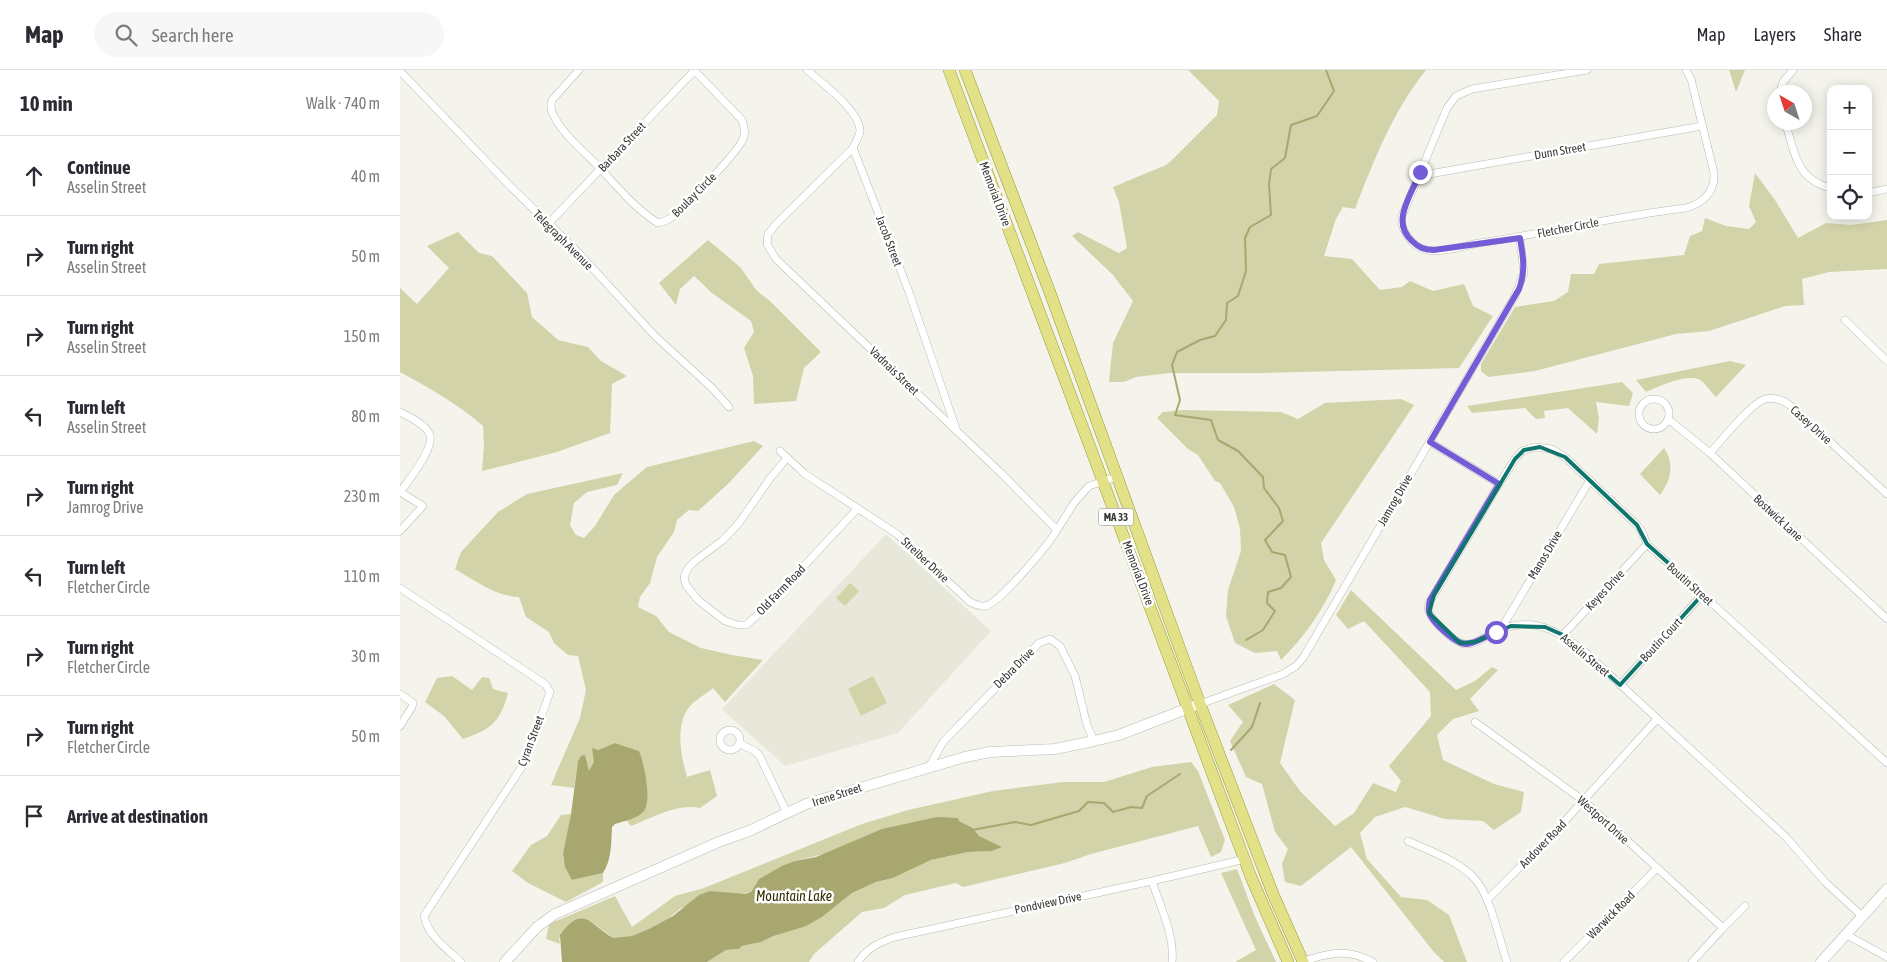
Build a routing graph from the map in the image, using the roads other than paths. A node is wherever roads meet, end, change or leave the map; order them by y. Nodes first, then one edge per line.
1 (579, 70) edge
2 (694, 70) edge
3 (808, 70) edge
4 (948, 70) edge
5 (965, 70) edge
6 (1587, 70) edge
7 (1686, 70) edge
8 (1793, 70) edge
9 (400, 71) edge
10 (1782, 85) edge
11 (983, 116) junction
12 (969, 124) junction
13 (1702, 126) junction
14 (1787, 130) edge
15 (853, 148) junction
16 (601, 170) junction
17 (1418, 176) junction
18 (1827, 186) edge
19 (1887, 189) edge
20 (1872, 192) edge
21 (548, 224) junction
22 (1520, 238) junction
23 (1845, 320) dead end
24 (1887, 361) edge
25 (729, 407) dead end
26 (400, 412) edge
27 (1668, 419) junction
28 (956, 430) junction
29 (1430, 442) junction
30 (780, 451) dead end
31 (1710, 453) junction
32 (787, 458) junction
33 (1116, 477) junction
34 (1590, 480) junction
35 (1103, 482) junction
36 (1499, 484) junction
37 (400, 492) edge
38 (1887, 494) edge
39 (857, 509) junction
40 (1057, 530) junction
41 (400, 531) edge
42 (1647, 544) junction
43 (400, 588) edge
44 (1702, 594) junction
45 (1887, 619) edge
46 (1500, 629) junction
47 (1563, 634) junction
48 (1620, 685) junction
49 (400, 694) edge
50 (1200, 704) junction
51 (1188, 708) junction
52 (1657, 719) junction
53 (1475, 722) dead end
54 (400, 726) edge
55 (1094, 741) junction
56 (740, 744) dead end
57 (1887, 763) edge
58 (929, 767) junction
59 (1584, 801) junction
60 (787, 813) junction
61 (1408, 841) dead end
62 (1245, 859) junction
63 (1657, 868) junction
64 (1152, 881) junction
65 (1887, 889) edge
66 (1487, 900) junction
67 (1745, 906) dead end
68 (1862, 916) junction
69 (1723, 928) junction
70 (1845, 934) junction
71 (1887, 957) edge
72 (461, 962) edge
73 (505, 962) edge
74 (858, 962) edge
75 (1172, 962) edge
76 (1288, 962) edge
77 (1303, 962) edge
78 (1373, 962) edge
79 (1507, 962) edge
80 (1564, 962) edge
81 (1692, 962) edge
82 (1821, 962) edge

1 - 16 street, Boulay Circle
2 - 16 street, Barbara Street
2 - 16 street, Boulay Circle
3 - 15 street
4 - 12 main road, Memorial Drive / MA 33
5 - 11 main road, Memorial Drive / MA 33
6 - 17 street, Fletcher Circle
7 - 13 street, Fletcher Circle
8 - 10 street
9 - 21 street, Telegraph Avenue
11 - 12 main road
11 - 33 main road, Memorial Drive / MA 33
12 - 35 main road, Memorial Drive / MA 33
13 - 17 street, Dunn Street
13 - 22 street, Fletcher Circle
14 - 18 street
15 - 28 street, Jacob Street
15 - 28 street, Vadnais Street
16 - 21 street, Barbara Street
17 - 22 street, Fletcher Circle
19 - 20 street
21 - 25 street, Telegraph Avenue
22 - 29 street, Jamrog Drive
23 - 24 street
26 - 37 street
27 - 27 street, Bostwick Lane
27 - 31 street, Bostwick Lane
28 - 40 street, Vadnais Street
29 - 36 street
29 - 50 street, Jamrog Drive
30 - 32 street, Streiber Drive
31 - 38 street, Casey Drive
31 - 45 street, Bostwick Lane
32 - 39 street, Streiber Drive
32 - 39 street, Old Farm Road
33 - 35 street
33 - 50 main road, Memorial Drive / MA 33
34 - 36 street, Boutin Street
34 - 42 street, Boutin Street
34 - 46 street, Manos Drive
35 - 40 street
35 - 51 main road, Memorial Drive / MA 33
36 - 46 street, Asselin Street
37 - 41 street
39 - 40 street, Streiber Drive
42 - 44 street, Boutin Street
42 - 47 street, Keyes Drive
43 - 72 street, Cyran Street
44 - 48 street, Boutin Court
44 - 57 street, Boutin Street
46 - 47 street, Asselin Street
47 - 48 street, Asselin Street
48 - 52 street, Asselin Street
49 - 54 street
50 - 51 street, Irene Street
50 - 77 main road, Memorial Drive / MA 33
51 - 55 street, Irene Street
51 - 62 main road, Memorial Drive / MA 33
52 - 59 street, Andover Road
52 - 68 street, Asselin Street
53 - 59 street, Westport Drive
55 - 58 street, Irene Street
55 - 58 street, Debra Drive
56 - 60 street
58 - 60 street, Irene Street
59 - 63 street, Westport Drive
59 - 66 street, Andover Road
60 - 73 street, Irene Street
61 - 66 street
62 - 64 street, Pondview Drive
62 - 76 main road, Memorial Drive / MA 33
63 - 69 street, Westport Drive
63 - 80 street, Warwick Road
64 - 74 street, Pondview Drive
64 - 75 street
65 - 68 street
66 - 79 street
67 - 69 street
68 - 70 street
69 - 81 street
70 - 71 street
70 - 82 street
77 - 78 street

